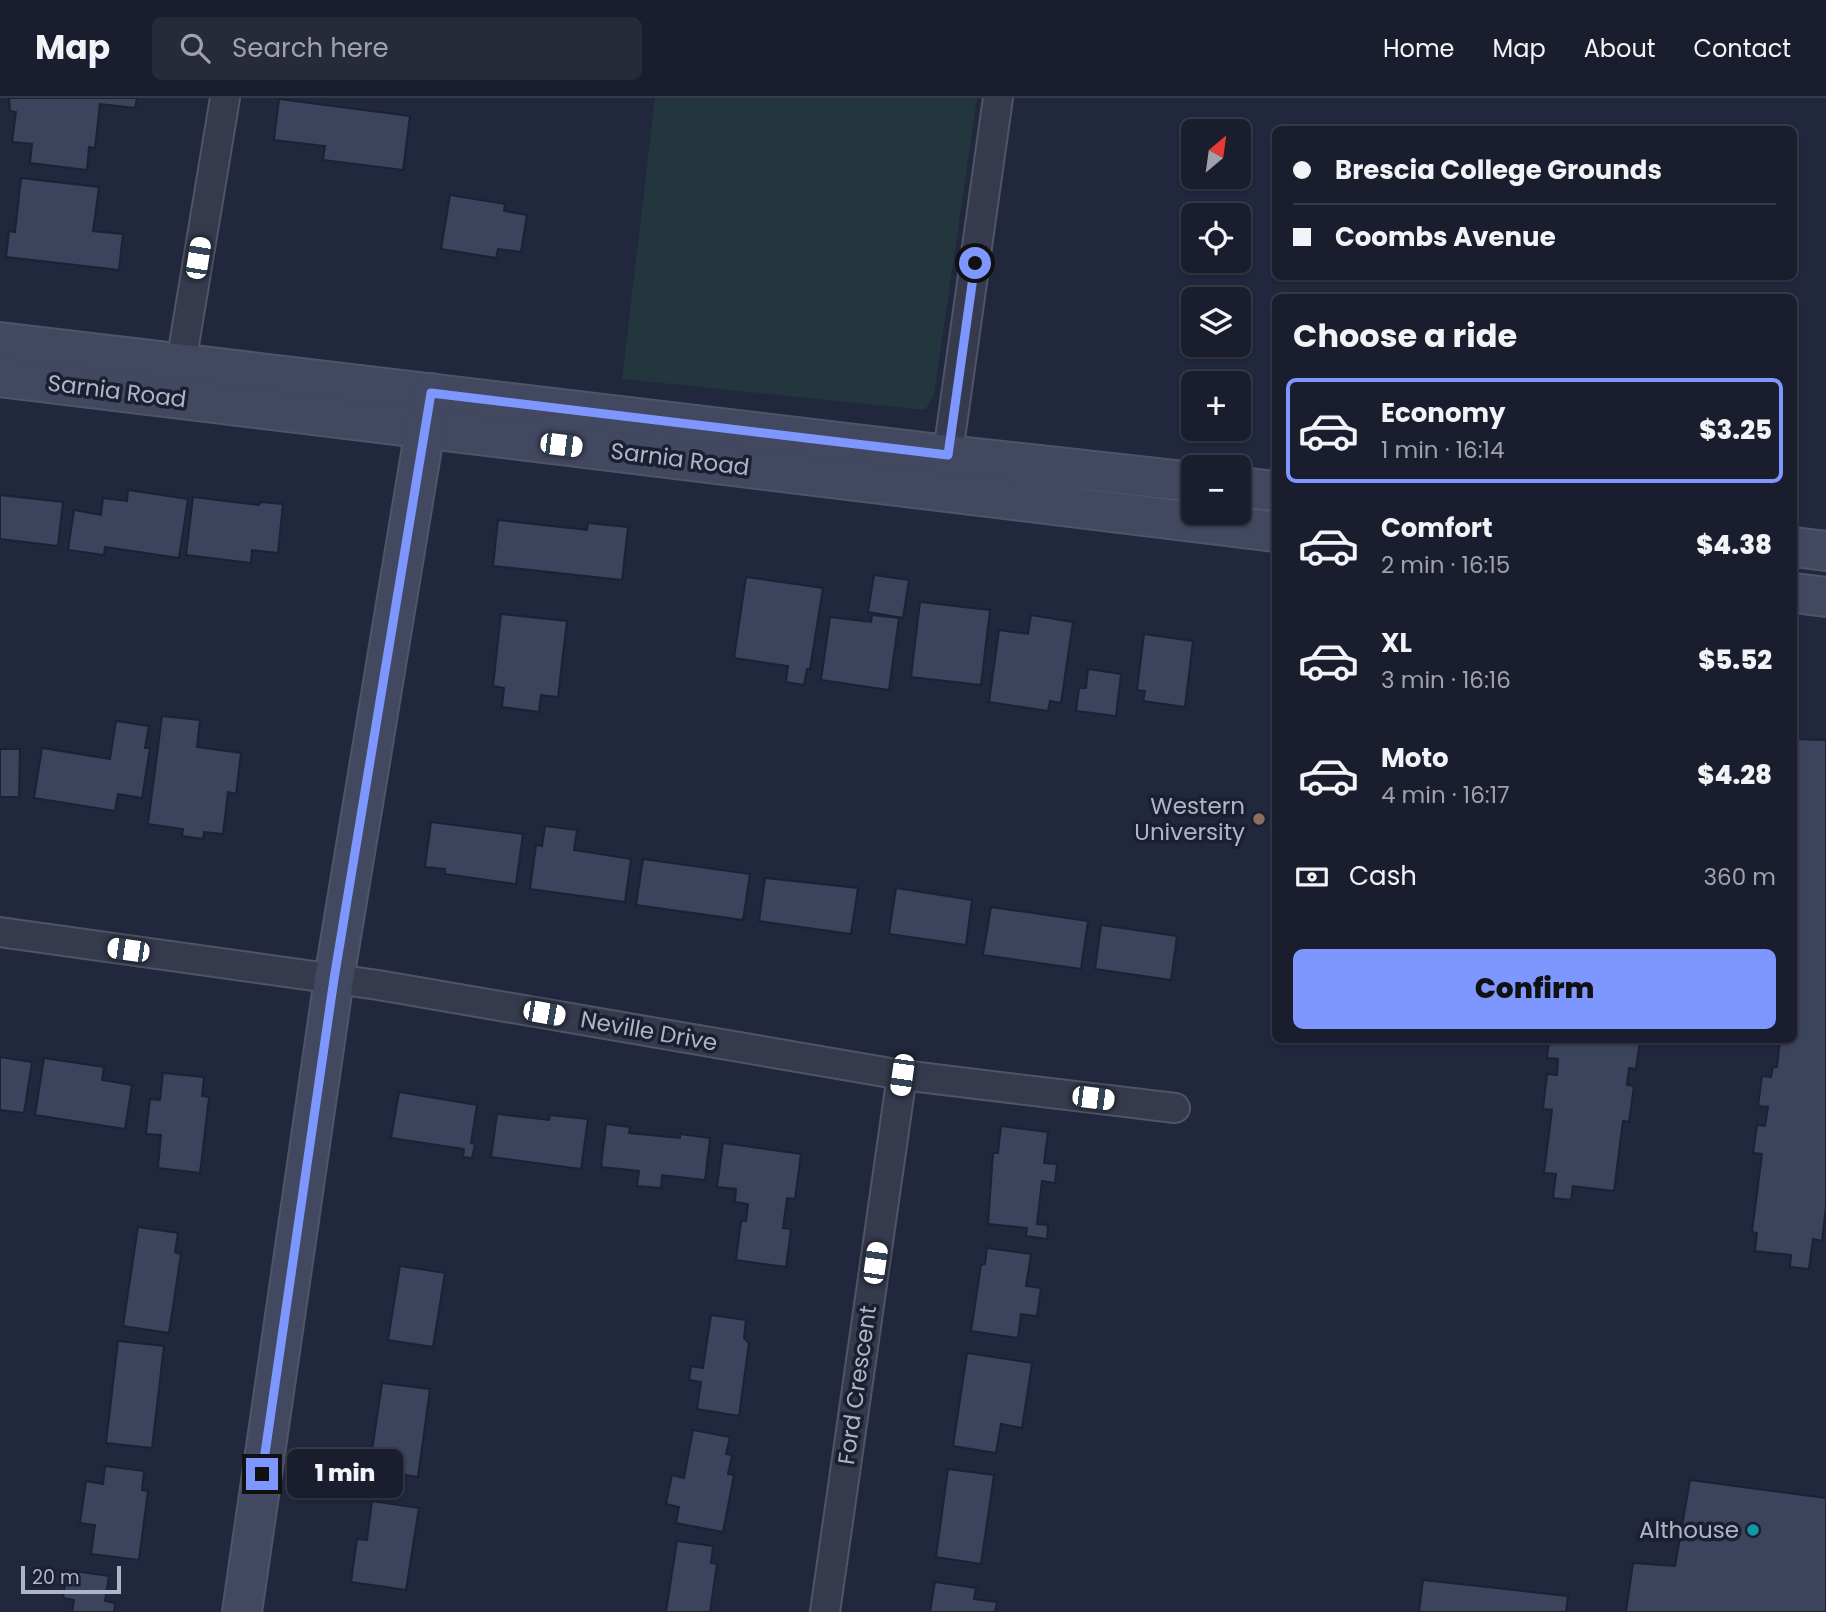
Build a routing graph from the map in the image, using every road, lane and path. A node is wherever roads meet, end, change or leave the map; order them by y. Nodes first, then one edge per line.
1 (225, 98) edge
2 (998, 98) edge
3 (0, 342) edge
4 (0, 377) edge
5 (178, 380) junction
6 (428, 411) junction
7 (945, 473) junction
8 (1181, 482) edge
9 (1251, 488) edge
10 (1272, 491) edge
11 (1272, 531) edge
12 (1797, 547) edge
13 (1826, 551) edge
14 (1797, 593) edge
15 (1826, 597) edge
16 (0, 932) edge
17 (334, 979) junction
18 (902, 1075) junction
19 (1175, 1108) dead end
20 (242, 1612) edge
21 (825, 1612) edge

1 - 5 street
2 - 7 street
3 - 5 main road, Sarnia Road
4 - 5 main road, Sarnia Road
5 - 6 main road, Sarnia Road
6 - 7 main road, Sarnia Road
6 - 17 main road
7 - 8 main road, Sarnia Road
7 - 11 main road, Sarnia Road
9 - 10 main road
12 - 13 main road
14 - 15 main road
16 - 17 street, Neville Drive
17 - 18 street, Neville Drive
17 - 20 main road
18 - 19 street, Neville Drive
18 - 21 street, Ford Crescent

